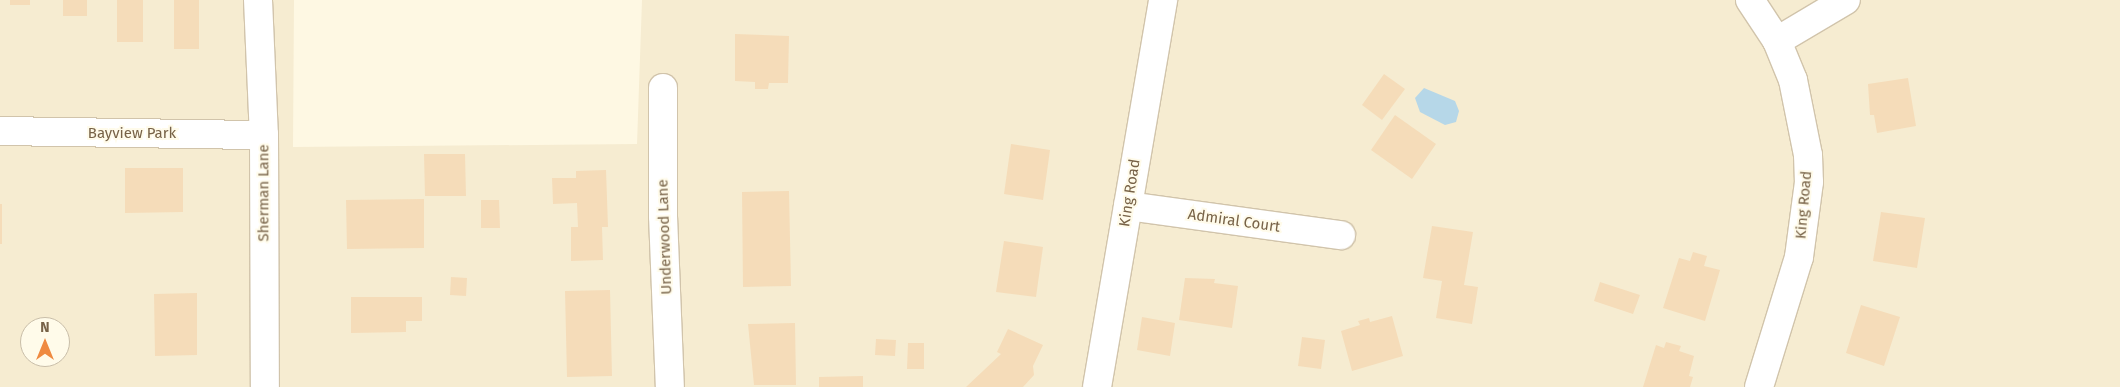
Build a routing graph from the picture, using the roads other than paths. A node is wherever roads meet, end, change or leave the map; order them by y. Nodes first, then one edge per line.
1 (258, 0) edge
2 (1163, 0) edge
3 (1750, 0) edge
4 (1846, 0) edge
5 (1777, 41) junction
6 (663, 88) dead end
7 (0, 130) edge
8 (264, 135) junction
9 (1128, 206) junction
10 (1341, 236) dead end
11 (265, 387) edge
12 (670, 387) edge
13 (1097, 387) edge
14 (1759, 387) edge

1 - 8 street, Sherman Lane
2 - 9 street, King Road
3 - 5 street, King Road
4 - 5 street
5 - 14 street, King Road
6 - 12 street, Underwood Lane
7 - 8 street, Bayview Park
8 - 11 street, Sherman Lane
9 - 10 street, Admiral Court
9 - 13 street, King Road

